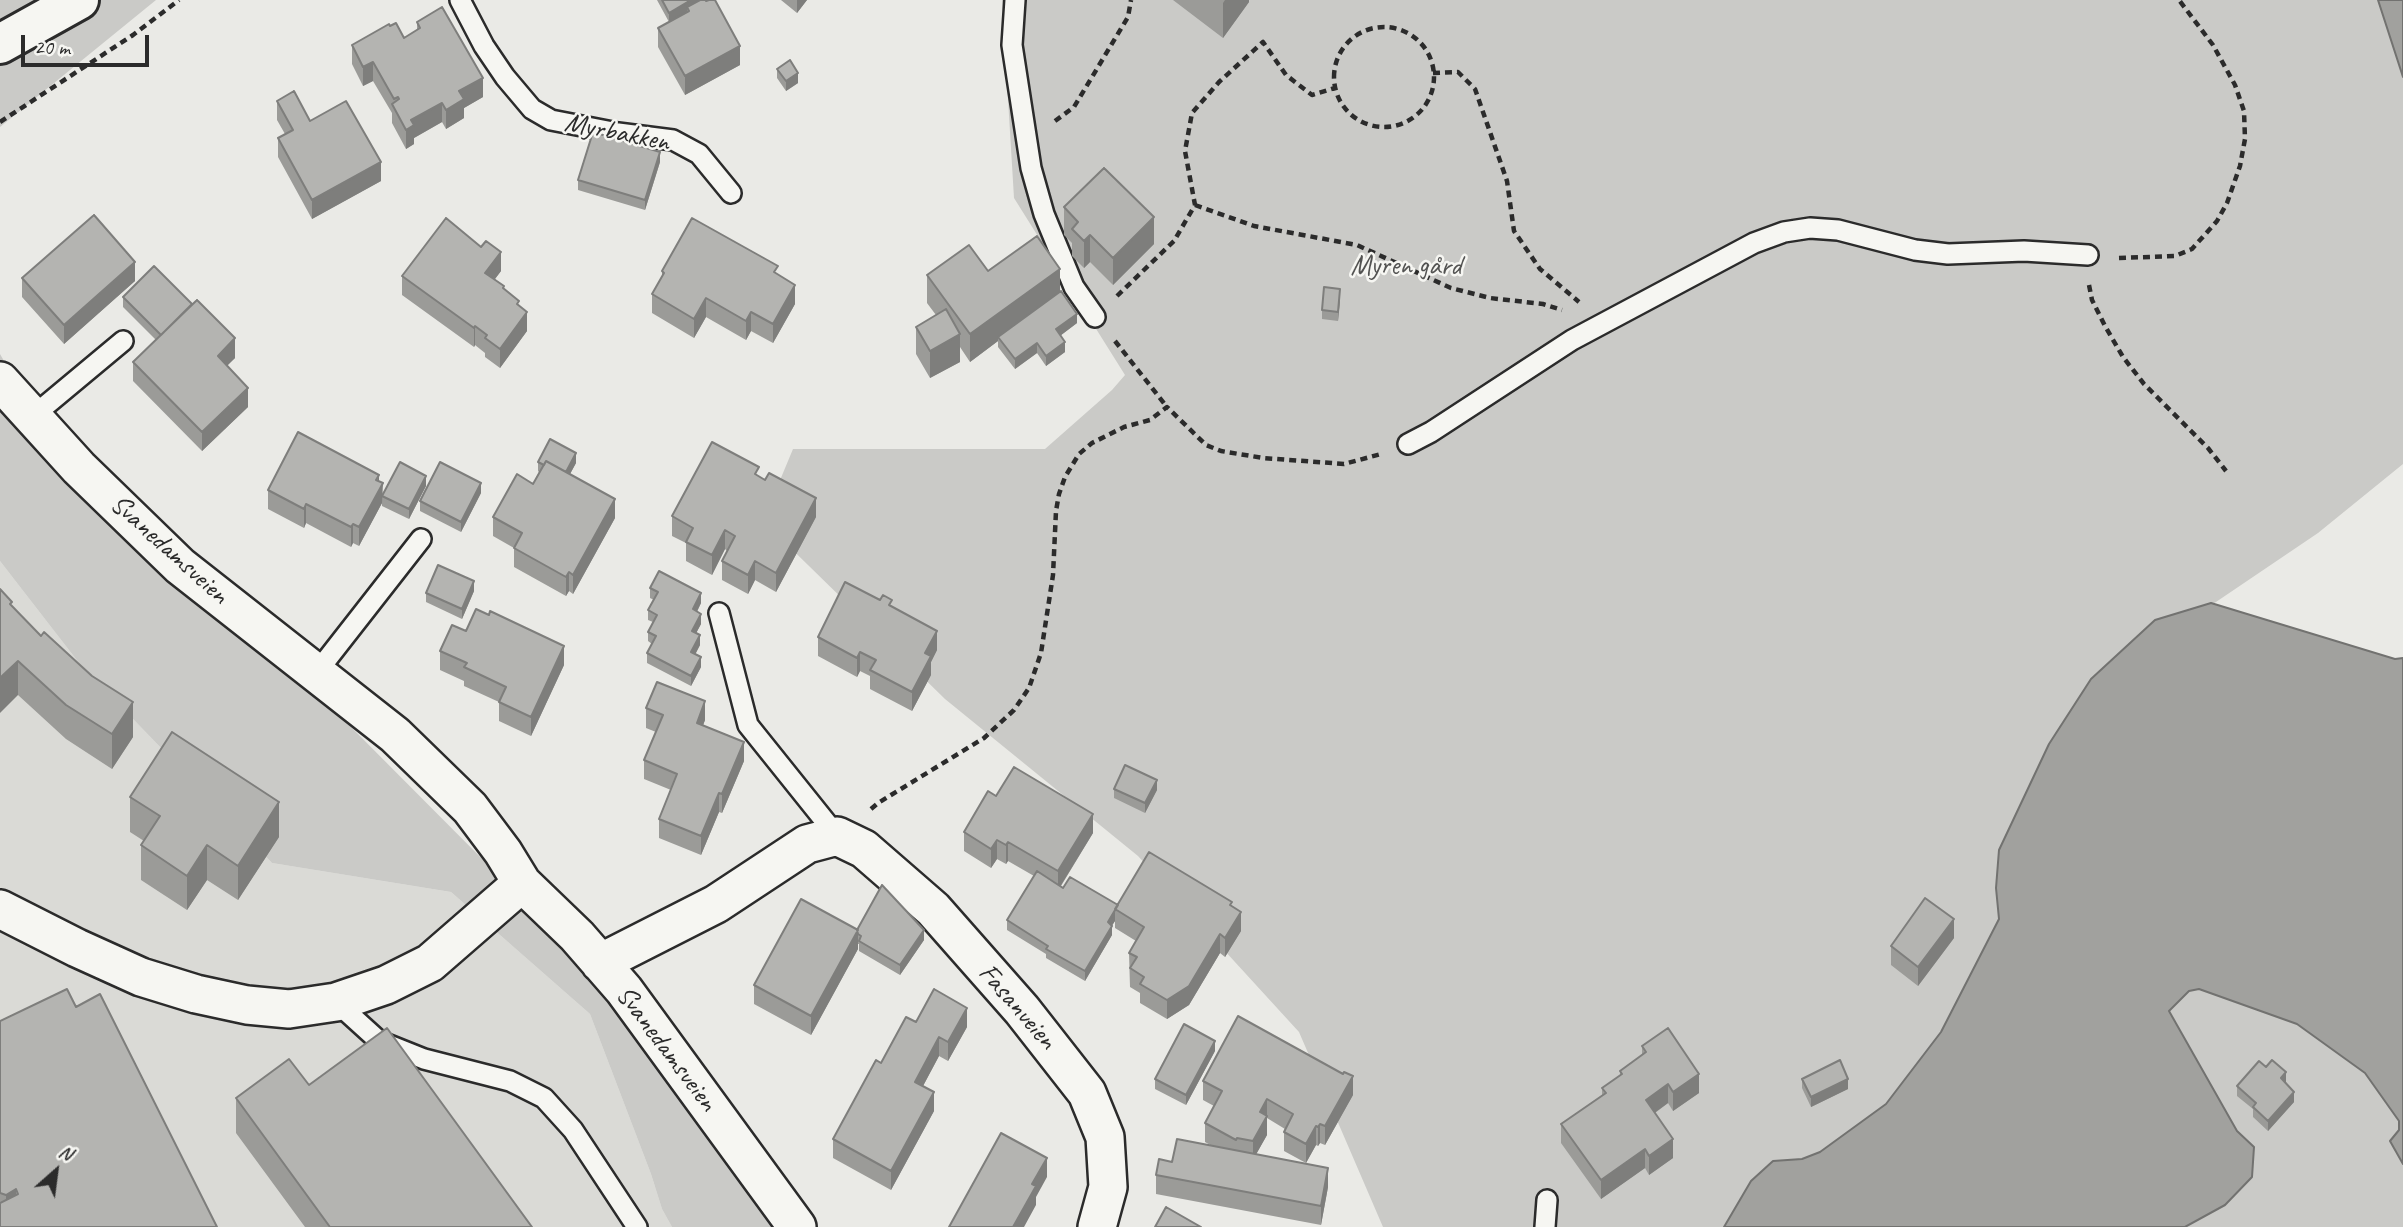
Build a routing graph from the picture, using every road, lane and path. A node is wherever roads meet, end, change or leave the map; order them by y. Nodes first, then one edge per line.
1 (79, 0) edge
2 (179, 0) edge
3 (460, 0) edge
4 (1015, 0) edge
5 (1131, 0) edge
6 (2179, 0) edge
7 (0, 44) edge
8 (1433, 73) junction
9 (1335, 88) junction
10 (0, 122) edge
11 (1027, 143) junction
12 (732, 193) dead end
13 (1195, 205) junction
14 (2088, 255) junction
15 (1095, 317) junction
16 (1603, 323) junction
17 (123, 341) dead end
18 (0, 381) edge
19 (1167, 407) junction
20 (33, 416) junction
21 (1408, 444) joint
22 (2226, 471) dead end
23 (421, 539) dead end
24 (719, 613) dead end
25 (317, 672) junction
26 (837, 836) junction
27 (522, 883) junction
28 (0, 909) edge
29 (600, 963) junction
30 (337, 1002) junction
31 (1547, 1200) dead end
32 (637, 1227) edge
33 (797, 1227) edge
34 (1097, 1227) edge
35 (1545, 1227) edge

1 - 7 street
2 - 10 path
3 - 12 lane, Myrbakken
4 - 11 lane
5 - 11 path
6 - 14 path
8 - 9 path
8 - 9 path
8 - 16 path
9 - 13 path
11 - 15 lane
13 - 15 path
13 - 16 path
14 - 16 lane
14 - 22 path
15 - 19 path
16 - 21 lane
17 - 20 lane
18 - 20 street, Svanedamsveien
19 - 21 path
19 - 26 path
20 - 25 street, Svanedamsveien
23 - 25 lane
24 - 26 lane, Fasanveien
25 - 27 street, Svanedamsveien
26 - 29 street
26 - 34 street, Fasanveien
27 - 29 street, Svanedamsveien
27 - 30 street
28 - 30 street
29 - 33 street, Svanedamsveien
30 - 32 lane
31 - 35 lane

